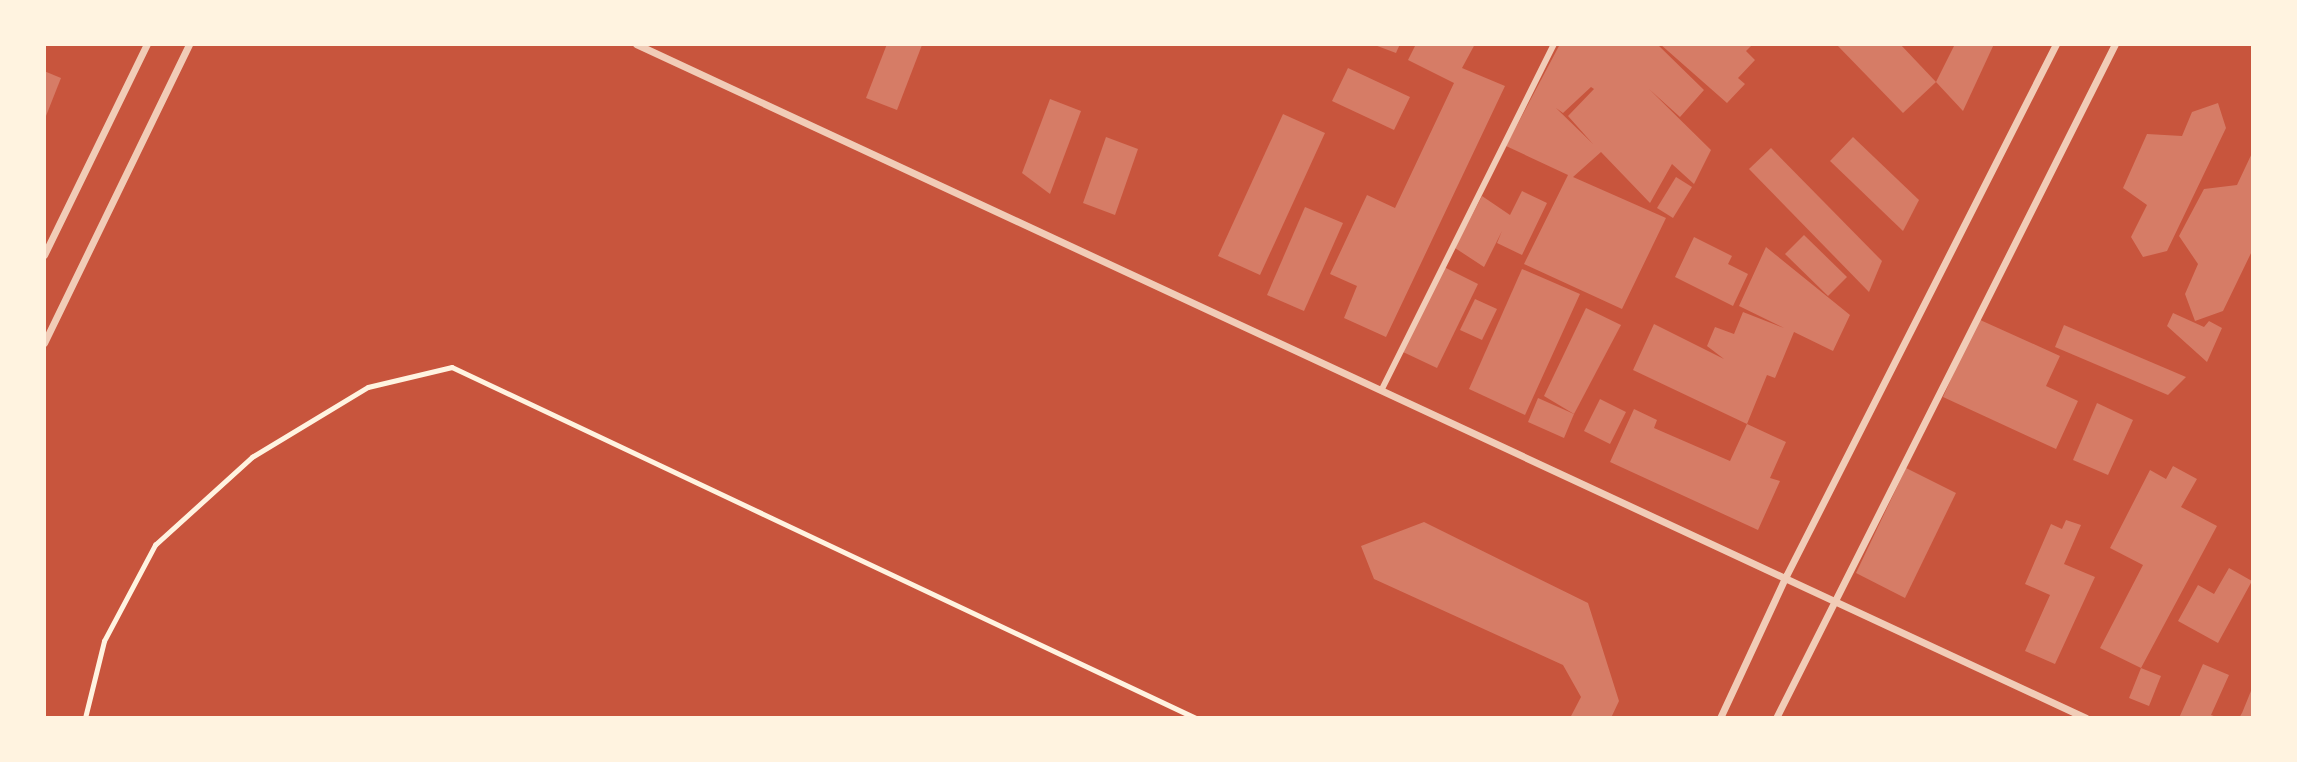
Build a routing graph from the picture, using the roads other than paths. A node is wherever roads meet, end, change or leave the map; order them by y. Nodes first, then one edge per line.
1 (147, 44) edge
2 (188, 44) edge
3 (636, 44) edge
4 (1554, 44) edge
5 (2056, 44) edge
6 (2115, 44) edge
7 (44, 255) edge
8 (44, 343) edge
9 (1382, 389) junction
10 (1786, 576) junction
11 (1833, 599) junction
12 (1720, 718) edge
13 (1776, 718) edge
14 (2086, 718) edge

1 - 7 street
2 - 8 street
3 - 9 street
4 - 9 street
5 - 10 street
6 - 11 street
9 - 10 street
10 - 11 street
10 - 12 street
11 - 13 street
11 - 14 street

